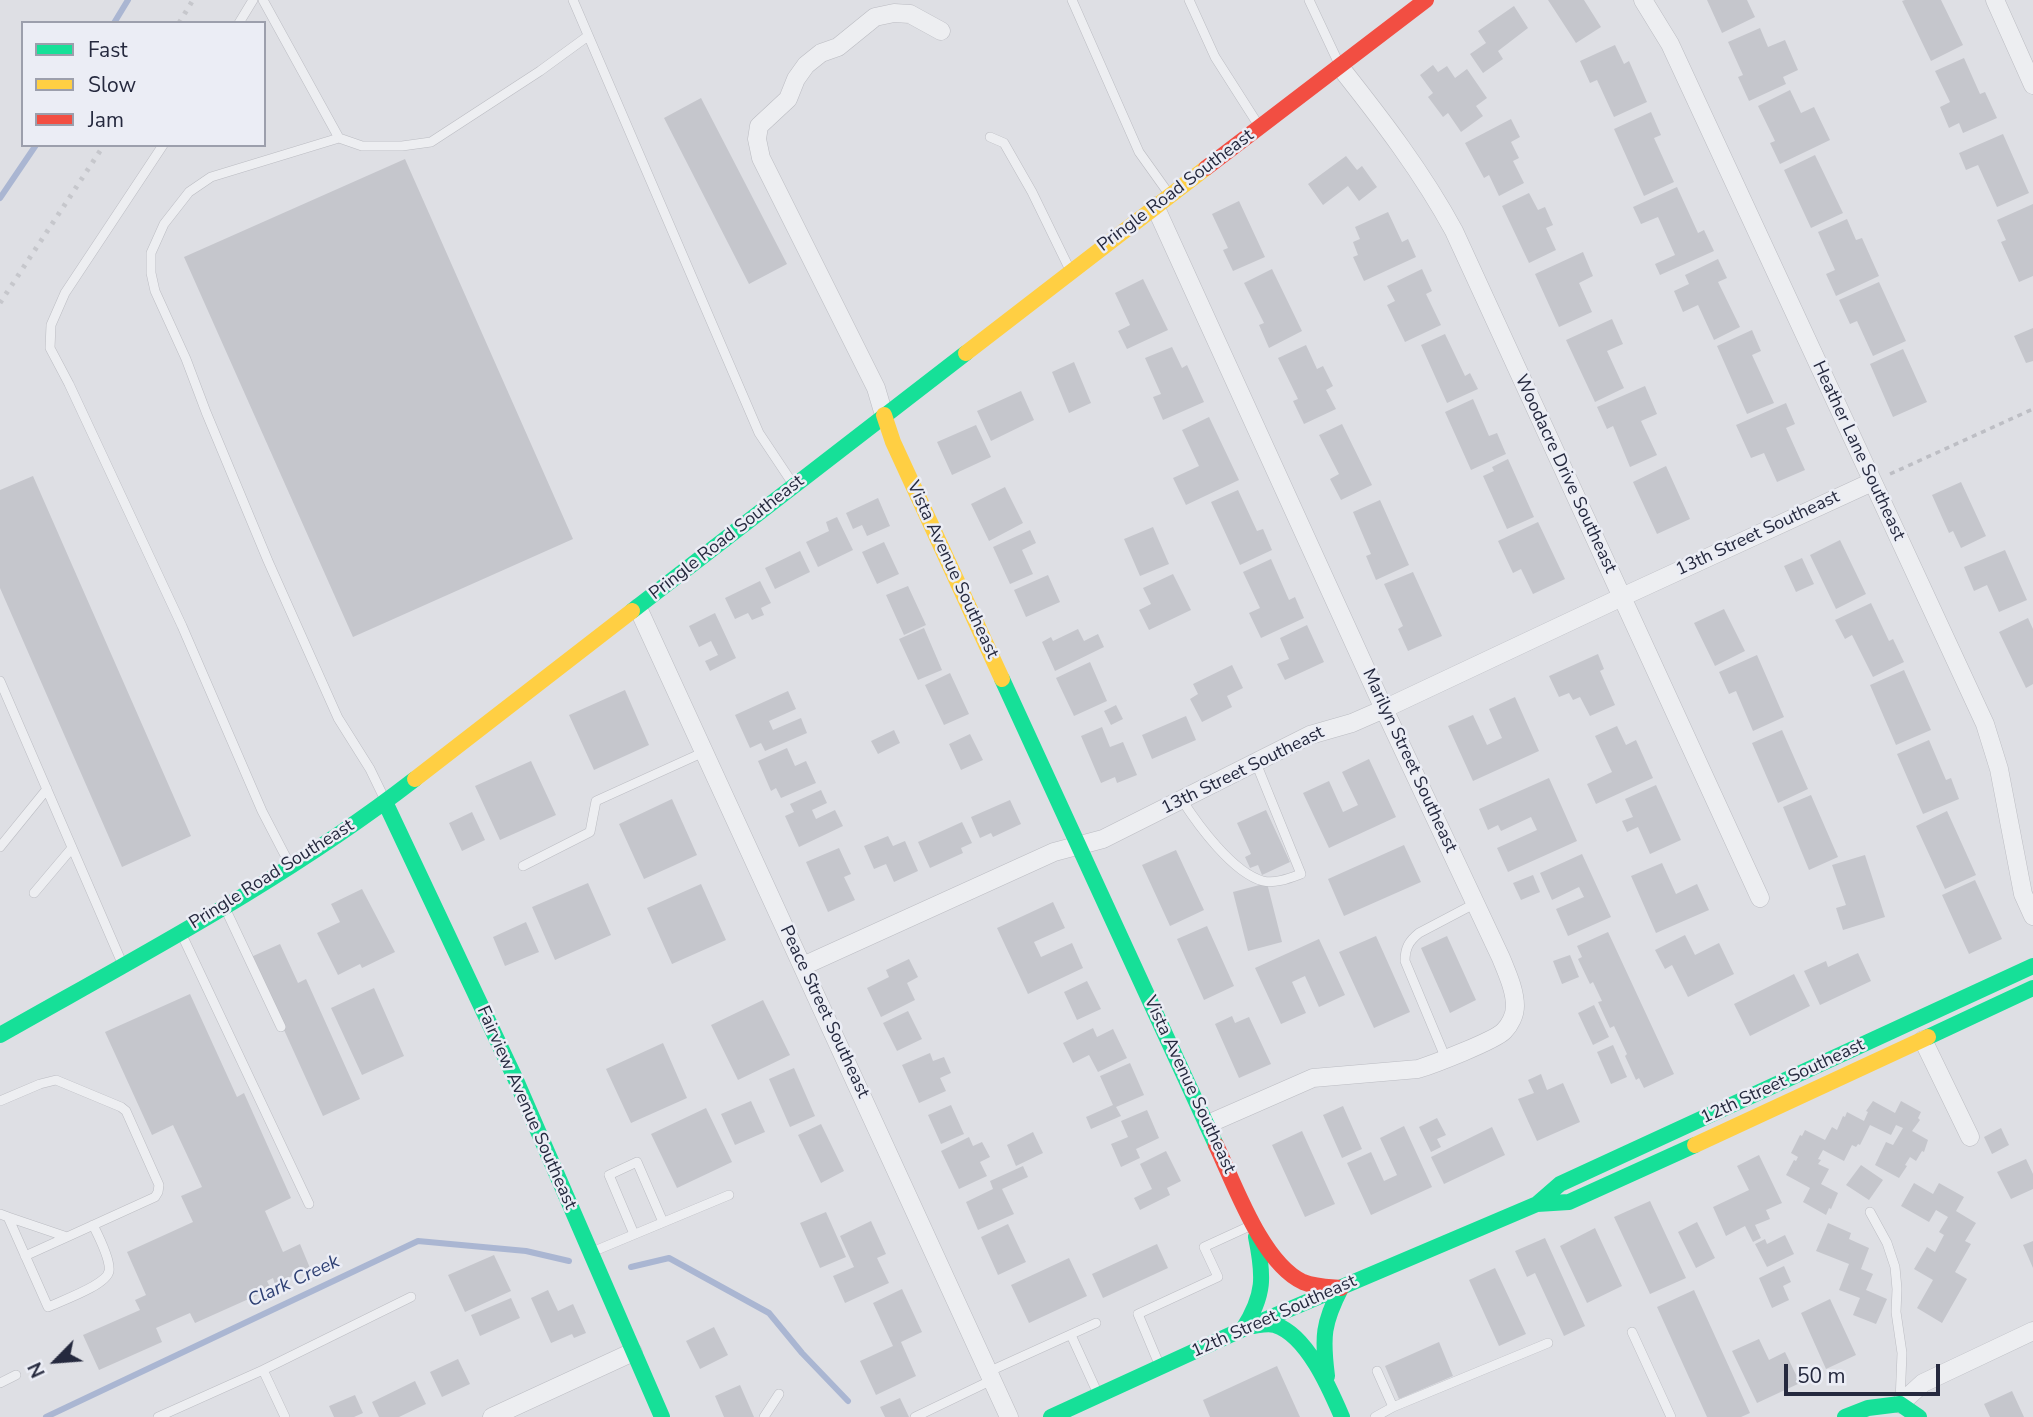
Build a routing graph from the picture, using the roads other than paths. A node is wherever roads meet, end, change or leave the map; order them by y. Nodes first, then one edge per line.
1 (253, 0) edge
2 (263, 0) edge
3 (573, 0) edge
4 (1072, 0) edge
5 (1188, 0) edge
6 (1309, 0) edge
7 (1426, 0) edge
8 (1643, 0) edge
9 (1995, 0) edge
10 (240, 21) edge
11 (941, 30) dead end
12 (588, 36) junction
13 (1340, 67) junction
14 (2033, 85) edge
15 (1261, 127) junction
16 (990, 137) dead end
17 (339, 138) junction
18 (162, 147) edge
19 (1163, 200) junction
20 (1071, 271) junction
21 (884, 415) junction
22 (1872, 482) junction
23 (794, 486) junction
24 (1622, 597) junction
25 (638, 608) junction
26 (0, 681) edge
27 (1384, 709) junction
28 (704, 752) junction
29 (1256, 763) junction
30 (47, 789) junction
31 (1182, 800) junction
32 (385, 802) junction
33 (1080, 846) junction
34 (0, 847) edge
35 (72, 848) junction
36 (290, 866) junction
37 (523, 866) dead end
38 (34, 893) dead end
39 (1760, 898) dead end
40 (1476, 904) junction
41 (224, 905) junction
42 (2033, 916) edge
43 (181, 931) junction
44 (123, 965) junction
45 (803, 966) junction
46 (2033, 966) edge
47 (2033, 988) edge
48 (281, 1027) dead end
49 (0, 1035) edge
50 (1923, 1040) junction
51 (1446, 1059) junction
52 (0, 1101) edge
53 (1208, 1124) junction
54 (1970, 1138) dead end
55 (729, 1195) dead end
56 (309, 1204) dead end
57 (1537, 1204) junction
58 (1870, 1212) dead end
59 (4, 1216) edge
60 (663, 1222) junction
61 (93, 1225) junction
62 (1253, 1225) junction
63 (634, 1234) junction
64 (67, 1237) junction
65 (591, 1252) junction
66 (25, 1256) junction
67 (1340, 1288) junction
68 (411, 1297) dead end
69 (1096, 1323) dead end
70 (1248, 1328) junction
71 (2033, 1331) edge
72 (1632, 1332) dead end
73 (1071, 1335) junction
74 (1548, 1343) dead end
75 (633, 1352) junction
76 (1160, 1367) junction
77 (263, 1370) junction
78 (1377, 1371) dead end
79 (16, 1375) dead end
80 (990, 1376) junction
81 (0, 1382) edge
82 (1329, 1388) junction
83 (779, 1394) dead end
84 (1098, 1395) junction
85 (1900, 1404) junction
86 (1393, 1407) junction
87 (281, 1416) edge
88 (158, 1417) edge
89 (492, 1417) edge
90 (662, 1417) edge
91 (764, 1417) edge
92 (915, 1417) edge
93 (1009, 1417) edge
94 (1051, 1417) edge
95 (1342, 1417) edge
96 (1375, 1417) edge
97 (1671, 1417) edge
98 (1845, 1417) edge
99 (1919, 1417) edge

1 - 10 lane
2 - 17 lane
3 - 12 lane
4 - 19 lane
5 - 15 lane
6 - 13 lane
7 - 13 street, Pringle Road Southeast
8 - 22 street, Heather Lane Southeast
9 - 14 street
11 - 21 street, Vista Avenue Southeast
12 - 17 lane
12 - 23 lane
13 - 15 street, Pringle Road Southeast
13 - 24 street, Woodacre Drive Southeast
15 - 19 street, Pringle Road Southeast
16 - 20 lane
17 - 32 lane
18 - 36 lane
19 - 20 street, Pringle Road Southeast
19 - 27 street, Marilyn Street Southeast
20 - 21 street, Pringle Road Southeast
21 - 23 street, Pringle Road Southeast
21 - 33 street, Vista Avenue Southeast
22 - 24 street, 13th Street Southeast
22 - 42 street, Heather Lane Southeast
23 - 25 street, Pringle Road Southeast
24 - 27 street, 13th Street Southeast
24 - 39 street, Woodacre Drive Southeast
25 - 28 street, Peace Street Southeast
25 - 32 street, Pringle Road Southeast
26 - 30 lane
27 - 29 street, 13th Street Southeast
27 - 40 street, Marilyn Street Southeast
28 - 37 lane
28 - 45 street, Peace Street Southeast
29 - 31 street, 13th Street Southeast
29 - 31 lane
30 - 34 lane
30 - 35 lane
31 - 33 street, 13th Street Southeast
32 - 36 street, Pringle Road Southeast
32 - 65 street, Fairview Avenue Southeast
33 - 45 street, 13th Street Southeast
33 - 53 street, Vista Avenue Southeast
35 - 38 lane
35 - 44 lane
36 - 41 street, Pringle Road Southeast
40 - 51 street, Marilyn Street Southeast
40 - 51 lane
41 - 43 street, Pringle Road Southeast
41 - 48 lane
43 - 44 street, Pringle Road Southeast
43 - 56 lane
44 - 49 street, Pringle Road Southeast
45 - 80 street, Peace Street Southeast
46 - 57 street, 12th Street Southeast
47 - 50 street, 12th Street Southeast
50 - 54 street
50 - 57 street, 12th Street Southeast
51 - 53 street, Marilyn Street Southeast
52 - 61 lane
53 - 62 street, Vista Avenue Southeast
55 - 60 lane
57 - 67 street, 12th Street Southeast
58 - 85 lane
59 - 64 lane
59 - 66 lane
60 - 63 lane
60 - 63 lane
61 - 64 lane
61 - 66 lane
62 - 67 street
62 - 70 street
62 - 76 lane
63 - 65 lane
64 - 66 lane
65 - 75 street, Fairview Avenue Southeast
67 - 70 street, 12th Street Southeast
67 - 82 street
68 - 77 lane
69 - 73 lane
70 - 76 street, 12th Street Southeast
70 - 82 street
71 - 85 street
72 - 97 lane
73 - 80 lane
73 - 84 lane
74 - 86 lane
75 - 89 street
75 - 90 street, Fairview Avenue Southeast
76 - 84 street, 12th Street Southeast
77 - 87 lane
77 - 88 lane
78 - 86 lane
79 - 81 lane
80 - 92 lane
80 - 93 street, Peace Street Southeast
82 - 95 street
83 - 91 lane
84 - 94 street, 12th Street Southeast
85 - 98 street
85 - 99 street
86 - 96 lane

